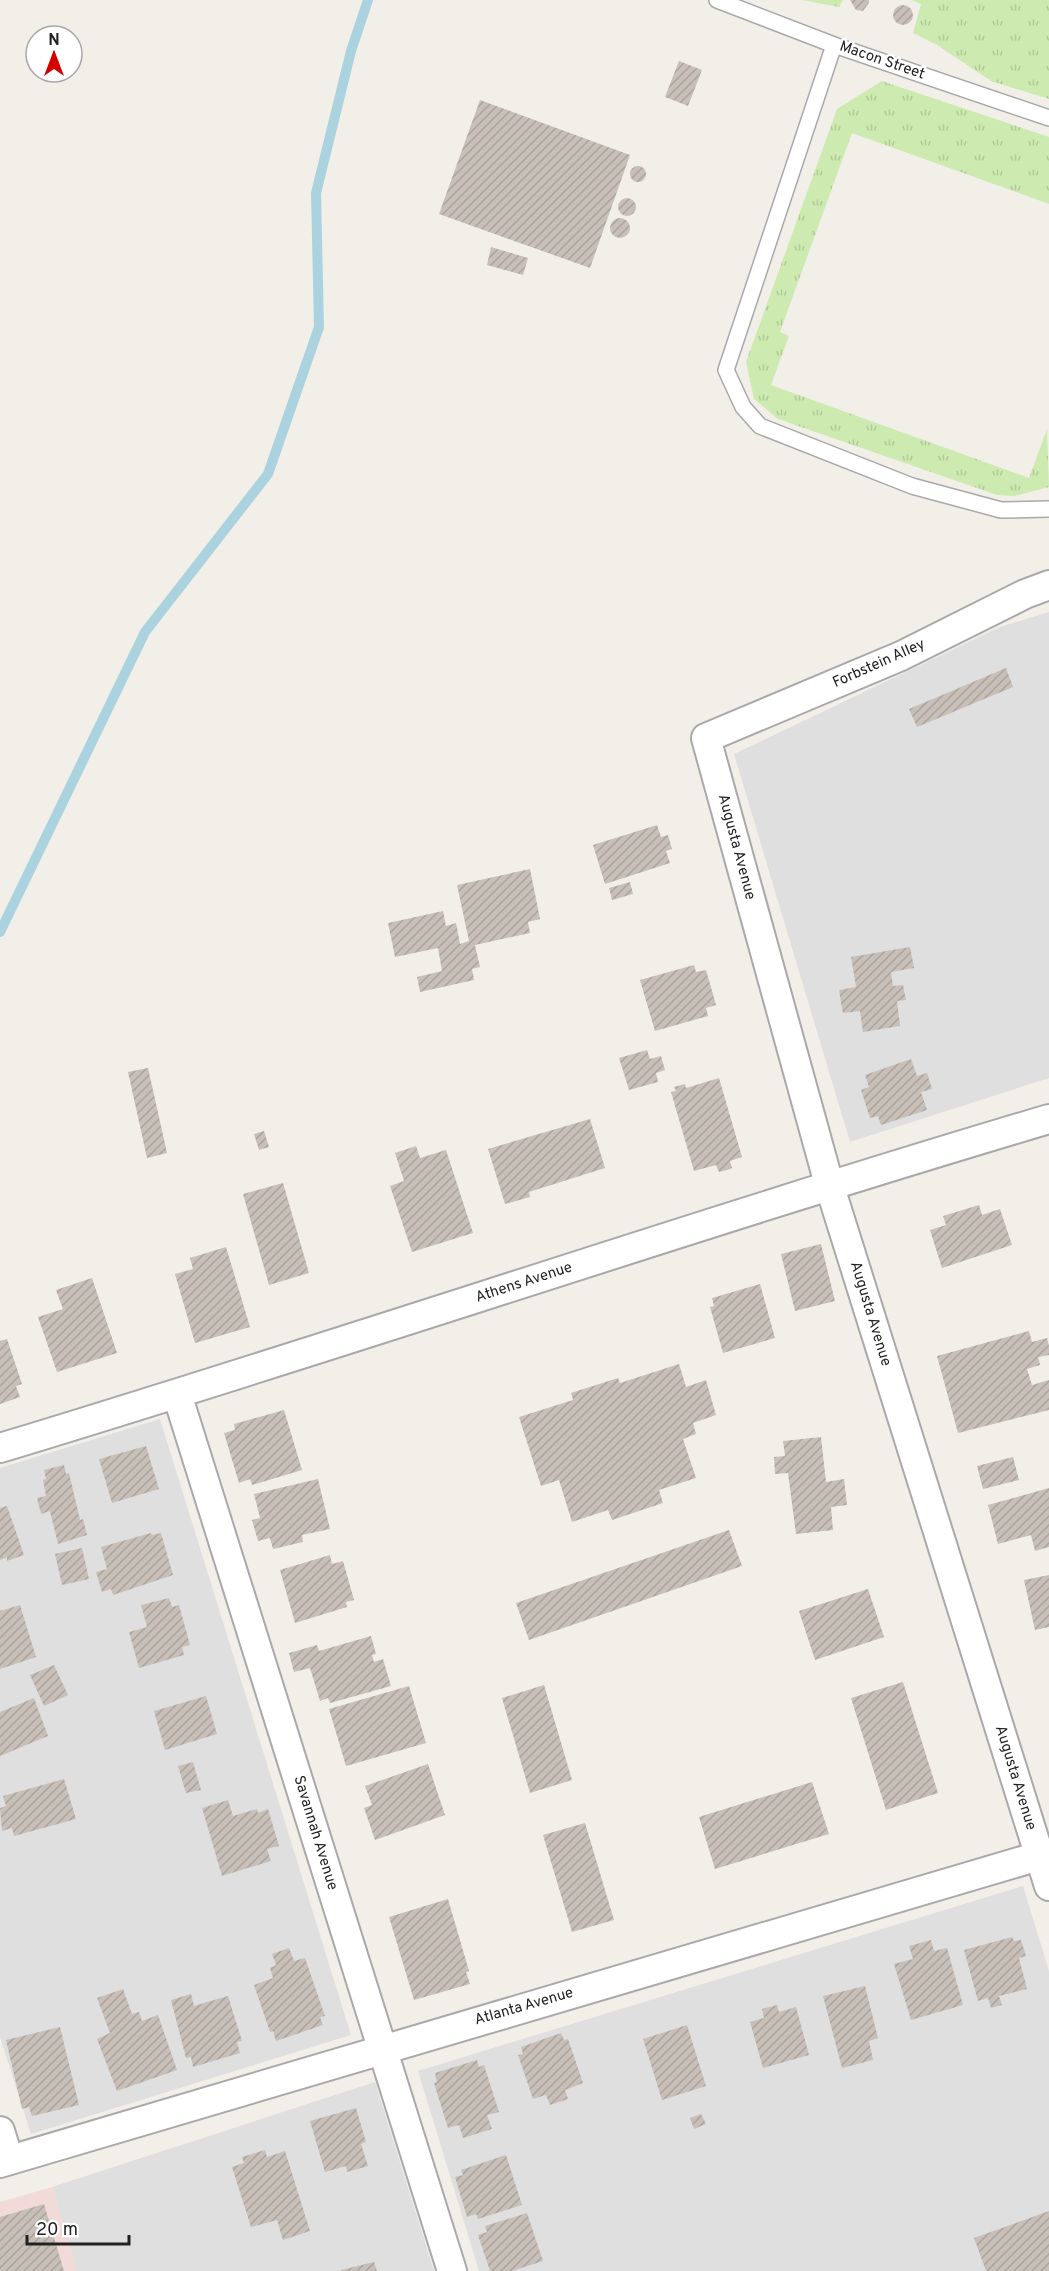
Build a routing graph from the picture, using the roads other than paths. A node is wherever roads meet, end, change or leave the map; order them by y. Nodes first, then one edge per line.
1 (717, 0) edge
2 (834, 45) junction
3 (1049, 118) edge
4 (1049, 509) edge
5 (1049, 585) edge
6 (706, 738) joint
7 (1049, 1119) edge
8 (829, 1184) junction
9 (177, 1394) junction
10 (0, 1448) edge
11 (1044, 1855) edge
12 (1049, 1886) edge
13 (382, 2048) junction
14 (0, 2130) edge
15 (4, 2162) edge
16 (452, 2271) edge

1 - 2 lane, Macon Street
2 - 3 lane, Macon Street
2 - 4 lane
5 - 6 street, Forbstein Alley
6 - 8 street, Augusta Avenue
7 - 8 street, Athens Avenue
8 - 9 street, Athens Avenue
8 - 11 street, Augusta Avenue
9 - 10 street, Athens Avenue
9 - 13 street, Savannah Avenue
11 - 12 street, Augusta Avenue
11 - 13 street, Atlanta Avenue
13 - 15 street, Atlanta Avenue
13 - 16 street, Savannah Avenue
14 - 15 street

